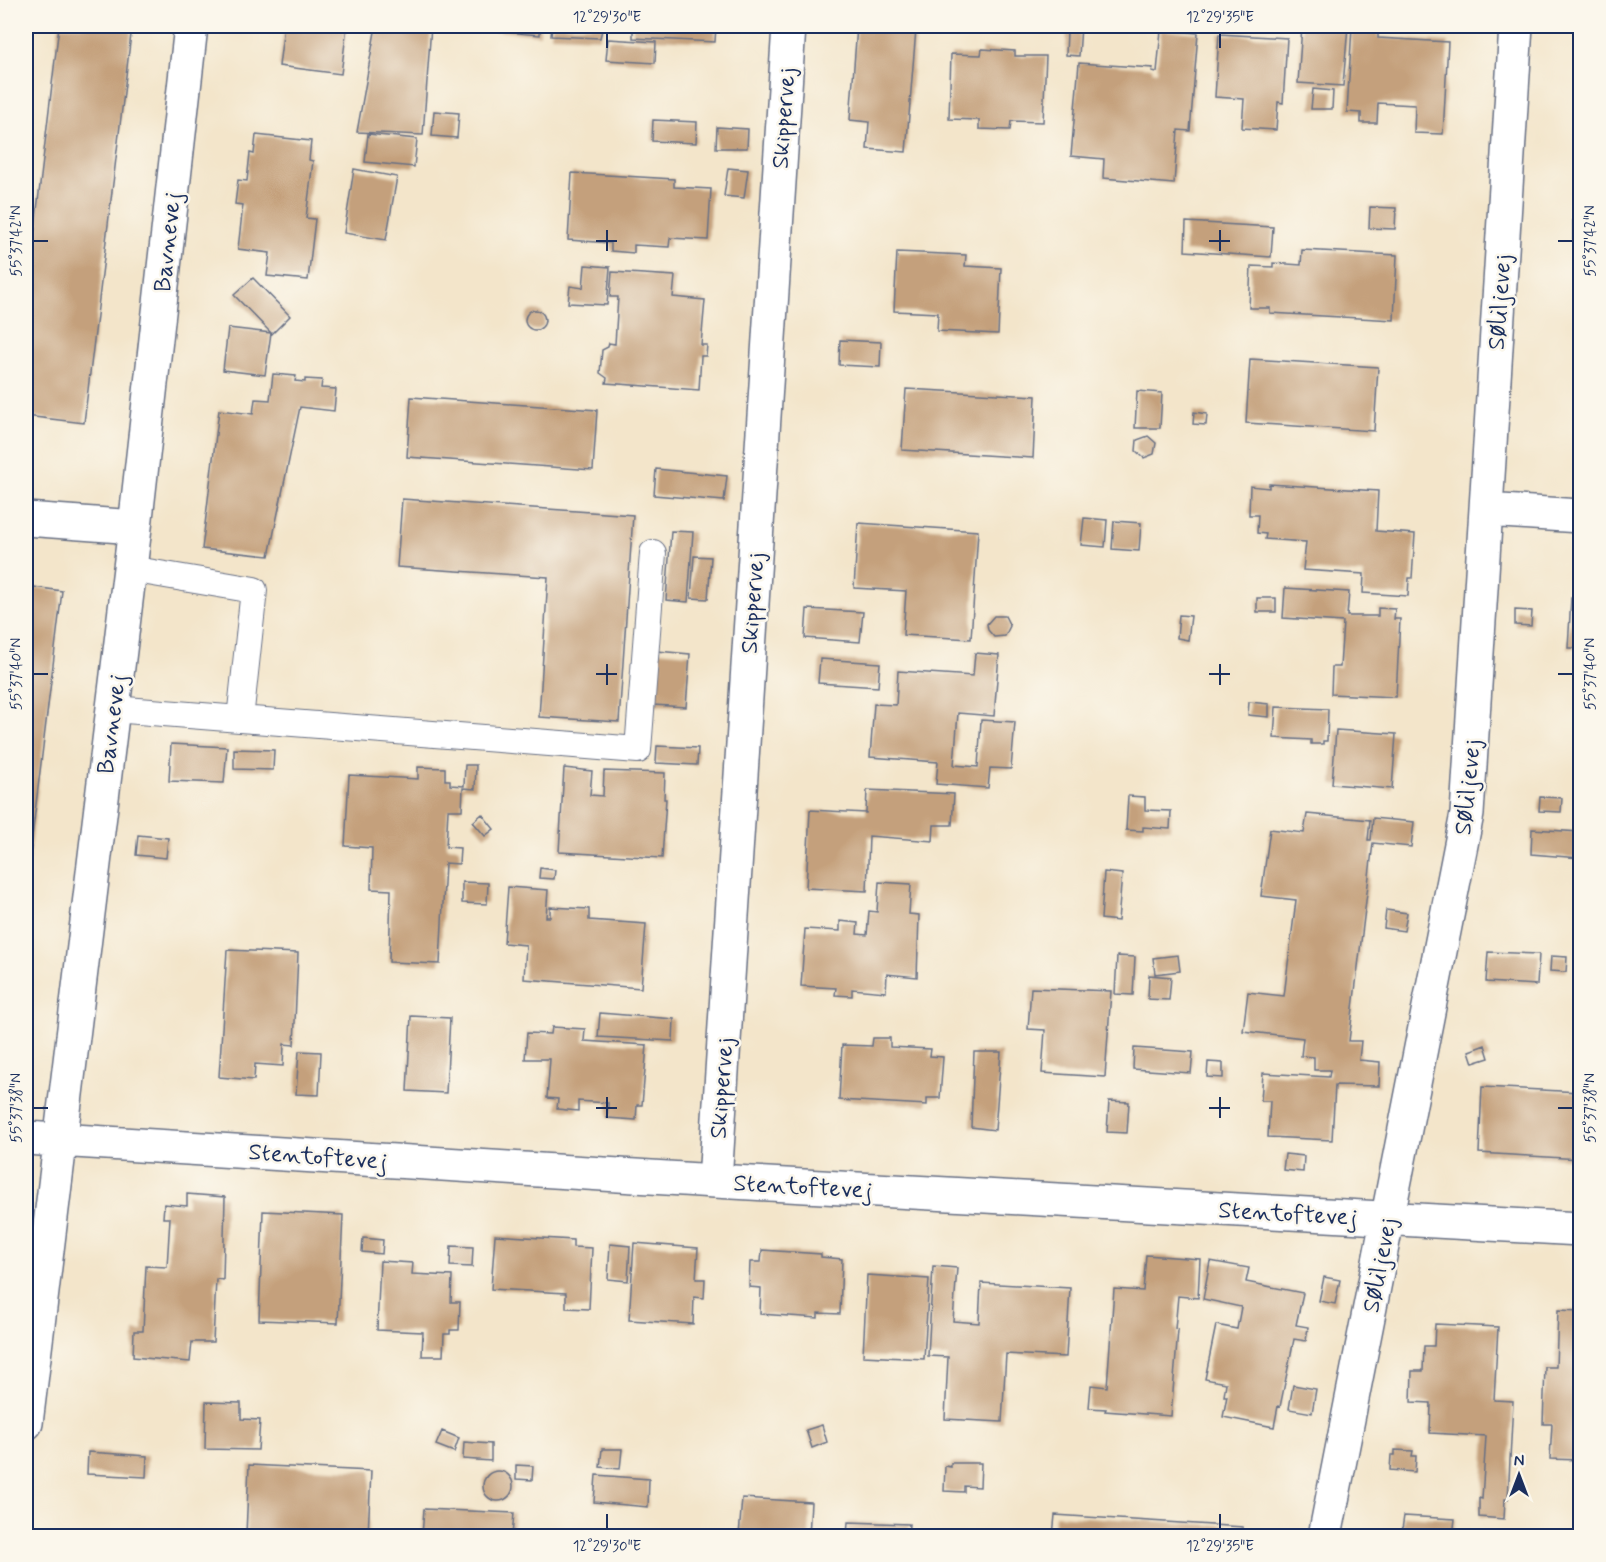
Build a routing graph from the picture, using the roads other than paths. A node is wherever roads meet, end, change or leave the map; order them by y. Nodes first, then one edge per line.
1 (191, 26) edge
2 (789, 26) edge
3 (1516, 26) edge
4 (1486, 510) junction
5 (1581, 516) edge
6 (26, 519) edge
7 (135, 527) junction
8 (652, 553) dead end
9 (130, 569) junction
10 (113, 709) junction
11 (240, 718) junction
12 (26, 1138) edge
13 (59, 1140) junction
14 (715, 1181) junction
15 (1389, 1218) junction
16 (1581, 1229) edge
17 (26, 1423) edge
18 (1325, 1536) edge

1 - 7 street, Bavnevej
2 - 14 street, Skippervej
3 - 4 street, Søliljevej
4 - 5 street
4 - 15 street, Søliljevej
6 - 7 street
7 - 9 street, Bavnevej
8 - 11 lane
9 - 10 street, Bavnevej
9 - 11 lane
10 - 11 lane
10 - 13 street, Bavnevej
12 - 13 street, Stentoftevej
13 - 14 street, Stentoftevej
13 - 17 street, Bavnevej
14 - 15 street, Stentoftevej
15 - 16 street, Stentoftevej
15 - 18 street, Søliljevej

